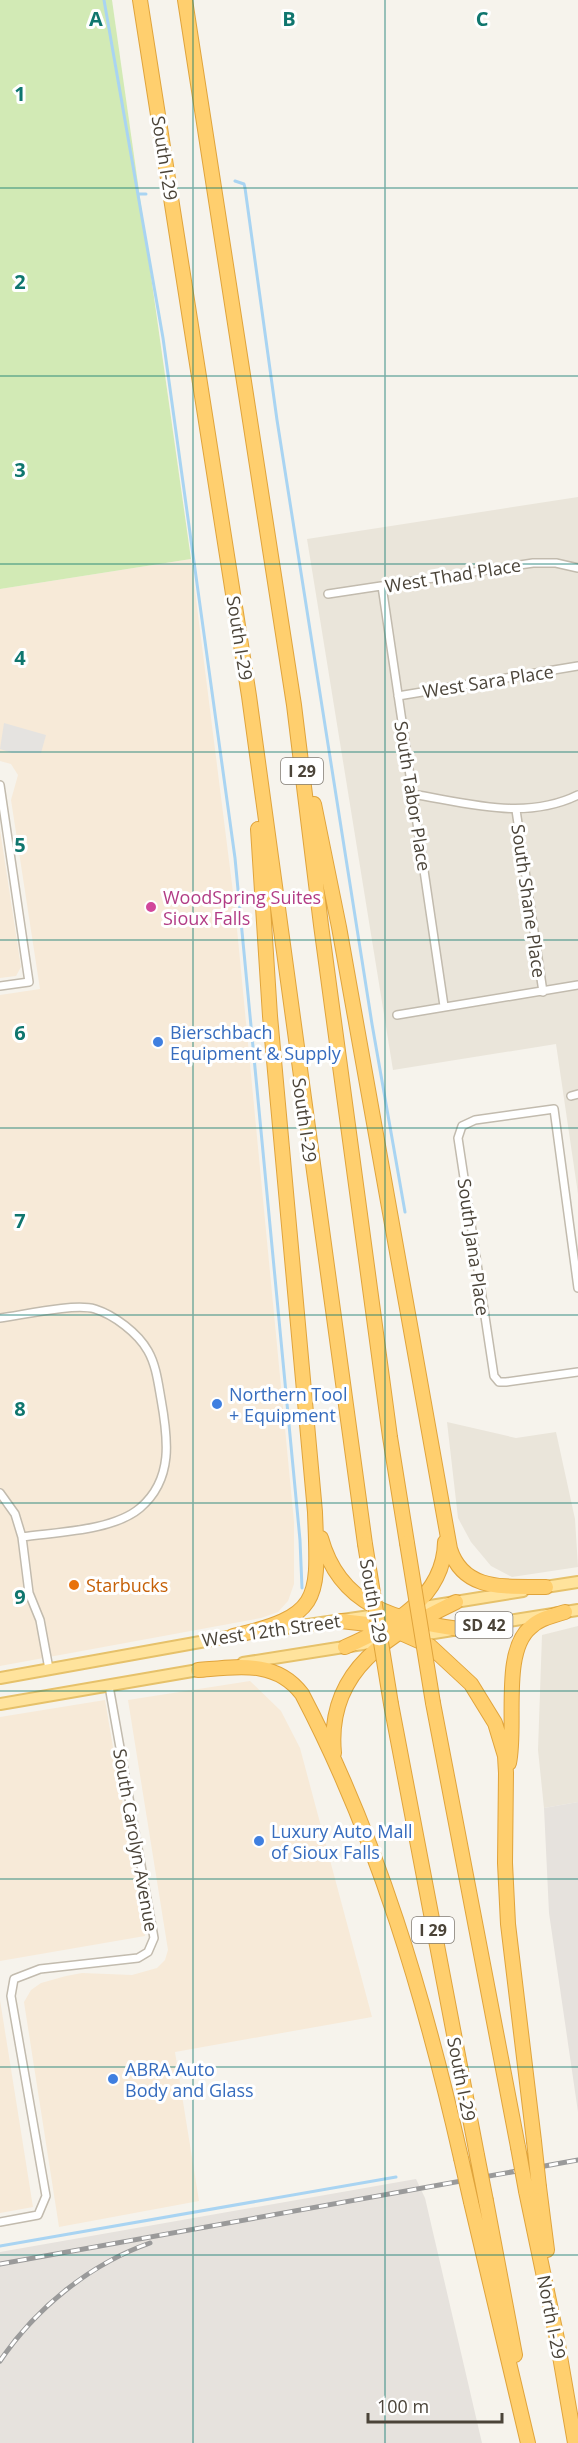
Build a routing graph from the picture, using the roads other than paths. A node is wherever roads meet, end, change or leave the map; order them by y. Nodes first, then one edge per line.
1 (140, 0) edge
2 (185, 0) edge
3 (578, 568) edge
4 (382, 586) junction
5 (328, 594) dead end
6 (578, 666) edge
7 (249, 696) junction
8 (398, 696) junction
9 (294, 705) junction
10 (0, 785) edge
11 (412, 794) junction
12 (578, 795) edge
13 (516, 810) junction
14 (578, 985) edge
15 (0, 986) edge
16 (543, 992) junction
17 (444, 1006) junction
18 (398, 1015) dead end
19 (578, 1288) edge
20 (0, 1318) edge
21 (578, 1372) edge
22 (0, 1493) edge
23 (315, 1512) junction
24 (445, 1525) junction
25 (21, 1537) junction
26 (578, 1582) edge
27 (546, 1587) junction
28 (456, 1602) joint
29 (572, 1611) edge
30 (414, 1616) junction
31 (390, 1619) junction
32 (341, 1621) joint
33 (459, 1629) junction
34 (233, 1636) junction
35 (401, 1636) junction
36 (345, 1647) junction
37 (49, 1669) junction
38 (198, 1670) junction
39 (0, 1678) edge
40 (109, 1686) junction
41 (0, 1704) edge
42 (335, 1764) junction
43 (506, 1773) junction
44 (533, 2189) junction
45 (0, 2222) edge
46 (528, 2443) edge
47 (574, 2443) edge

1 - 7 highway, South I-29 / I 29
2 - 9 highway, I 29
3 - 4 street, West Thad Place
4 - 5 street, West Thad Place
4 - 8 street, South Tabor Place
6 - 8 street, West Sara Place
7 - 23 highway
7 - 46 highway, South I-29 / I 29, bridge
8 - 11 street, South Tabor Place
9 - 24 highway
9 - 44 highway, I 29, bridge
10 - 15 street
11 - 13 street
11 - 17 street, South Tabor Place
12 - 13 street
13 - 16 street, South Shane Place
14 - 16 street
16 - 17 street
17 - 18 street
19 - 21 street, South Jana Place
20 - 25 street
22 - 25 street
23 - 31 highway
23 - 34 highway
24 - 27 highway
24 - 30 highway
25 - 37 street
26 - 27 main road, SD 42
27 - 28 main road, SD 42
28 - 30 highway
29 - 33 main road, West 12th Street / SD 42
29 - 43 highway
30 - 31 highway
30 - 33 highway
30 - 35 highway
31 - 32 highway
31 - 35 highway
31 - 36 highway
32 - 34 main road, West 12th Street
33 - 35 main road, West 12th Street / SD 42
34 - 37 main road, West 12th Street
35 - 36 main road, West 12th Street / SD 42
35 - 42 highway
35 - 43 highway
36 - 38 main road, West 12th Street
37 - 39 main road, West 12th Street
38 - 40 main road, West 12th Street
38 - 42 highway
40 - 41 main road, West 12th Street
40 - 45 street, South Carolyn Avenue
42 - 46 highway, bridge
43 - 44 highway, bridge
44 - 47 highway, North I-29

